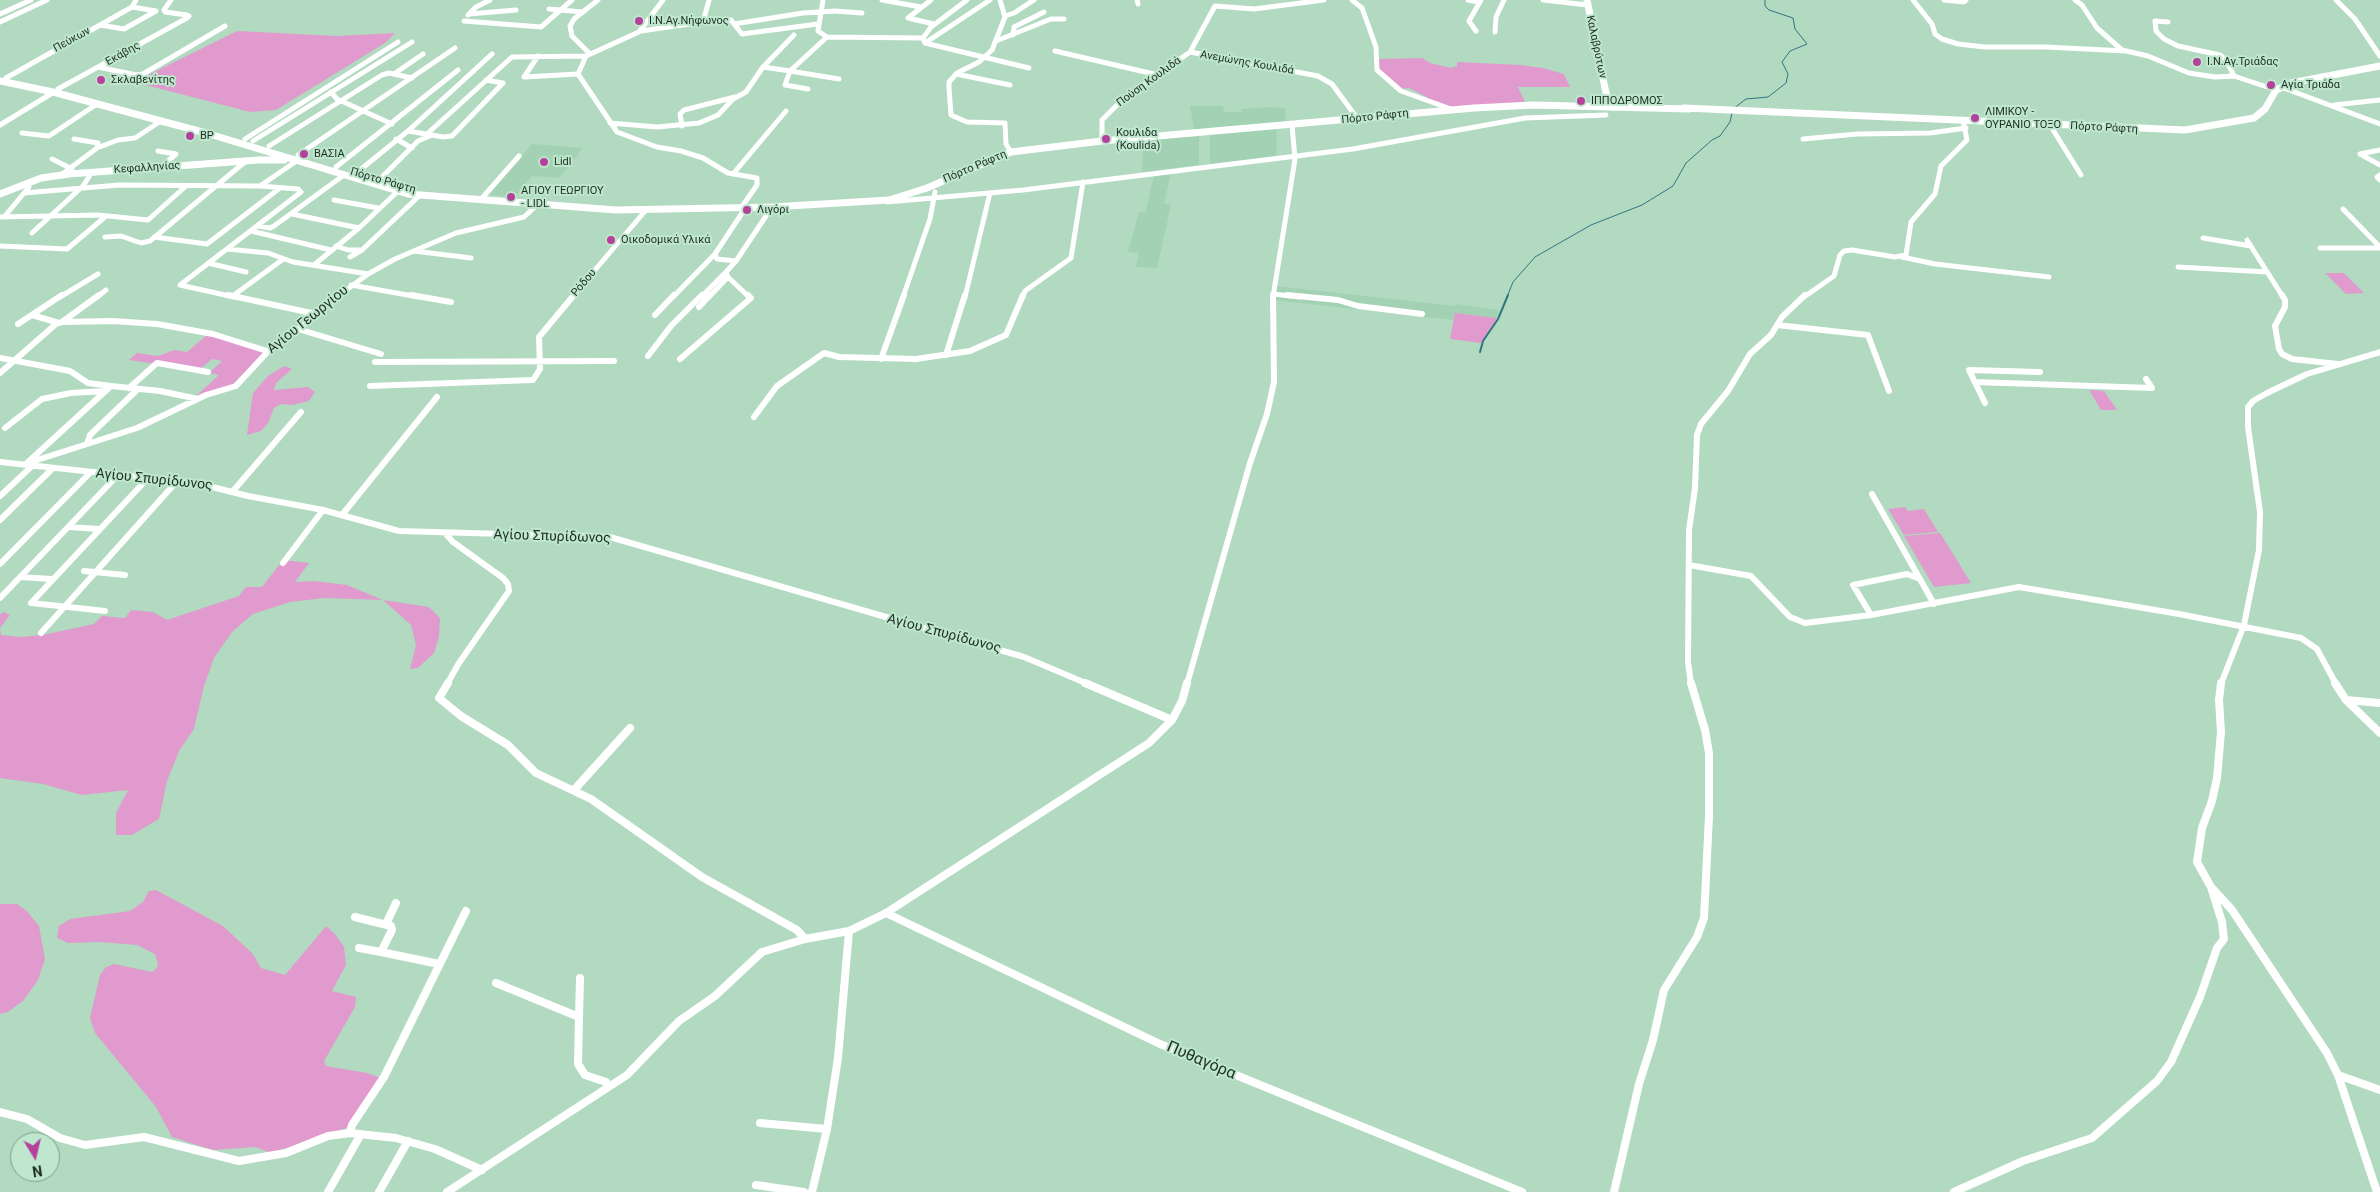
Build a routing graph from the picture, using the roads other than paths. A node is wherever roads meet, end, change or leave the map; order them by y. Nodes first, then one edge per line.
1 (31, 0) edge
2 (47, 0) edge
3 (136, 0) edge
4 (171, 0) edge
5 (490, 0) edge
6 (572, 0) edge
7 (598, 0) edge
8 (663, 0) edge
9 (709, 0) edge
10 (823, 0) edge
11 (882, 0) edge
12 (931, 0) edge
13 (967, 0) edge
14 (990, 0) edge
15 (1000, 0) edge
16 (1034, 0) edge
17 (1324, 0) edge
18 (1352, 0) edge
19 (1468, 0) edge
20 (1504, 0) edge
21 (1543, 0) edge
22 (1913, 0) edge
23 (1944, 0) edge
24 (1966, 0) edge
25 (2075, 0) edge
26 (2336, 0) edge
27 (1480, 1) edge
28 (1587, 2) edge
29 (132, 7) junction
30 (921, 7) junction
31 (549, 8) dead end
32 (164, 10) junction
33 (516, 10) dead end
34 (560, 10) junction
35 (156, 11) junction
36 (583, 12) junction
37 (821, 12) junction
38 (1044, 12) dead end
39 (862, 13) dead end
40 (0, 14) edge
41 (469, 14) junction
42 (1005, 16) junction
43 (1064, 19) dead end
44 (0, 22) edge
45 (703, 22) junction
46 (2168, 22) dead end
47 (734, 24) junction
48 (818, 24) junction
49 (934, 24) junction
50 (100, 25) junction
51 (225, 26) dead end
52 (641, 31) junction
53 (1476, 31) dead end
54 (1495, 32) dead end
55 (794, 35) dead end
56 (1013, 35) junction
57 (827, 37) junction
58 (924, 41) junction
59 (996, 41) junction
60 (398, 42) dead end
61 (412, 42) dead end
62 (455, 48) dead end
63 (1055, 51) dead end
64 (2126, 51) junction
65 (1190, 52) junction
66 (422, 54) dead end
67 (492, 54) dead end
68 (587, 55) junction
69 (538, 56) junction
70 (2380, 56) edge
71 (985, 57) junction
72 (2380, 66) edge
73 (98, 67) junction
74 (763, 67) junction
75 (1029, 68) dead end
76 (458, 70) dead end
77 (790, 72) junction
78 (394, 74) junction
79 (578, 74) junction
80 (956, 74) junction
81 (1158, 75) junction
82 (2234, 76) junction
83 (412, 78) junction
84 (2, 79) edge
85 (839, 79) dead end
86 (486, 80) junction
87 (1010, 85) dead end
88 (2279, 88) junction
89 (808, 89) dead end
90 (56, 90) junction
91 (331, 92) junction
92 (348, 96) junction
93 (738, 96) junction
94 (341, 100) junction
95 (2380, 100) edge
96 (1428, 102) junction
97 (98, 104) junction
98 (2334, 105) junction
99 (1594, 107) junction
100 (1474, 108) junction
101 (1609, 108) junction
102 (1451, 109) junction
103 (365, 110) junction
104 (786, 111) dead end
105 (1433, 111) junction
106 (1598, 115) junction
107 (1357, 118) junction
108 (161, 120) junction
109 (1963, 120) junction
110 (610, 123) junction
111 (392, 124) junction
112 (2380, 124) edge
113 (0, 125) edge
114 (1292, 125) junction
115 (2050, 125) junction
116 (682, 126) junction
117 (1966, 128) junction
118 (408, 131) junction
119 (22, 133) dead end
120 (430, 134) junction
121 (74, 139) dead end
122 (396, 139) junction
123 (1803, 139) dead end
124 (249, 140) junction
125 (1102, 141) junction
126 (98, 148) junction
127 (266, 148) junction
128 (412, 148) junction
129 (2380, 150) edge
130 (158, 151) dead end
131 (1011, 152) junction
132 (1294, 155) junction
133 (519, 156) dead end
134 (298, 158) junction
135 (52, 159) dead end
136 (246, 161) junction
137 (2380, 165) edge
138 (161, 167) junction
139 (336, 167) junction
140 (70, 168) junction
141 (92, 172) junction
142 (79, 173) junction
143 (355, 174) junction
144 (733, 174) junction
145 (2081, 174) dead end
146 (61, 175) junction
147 (344, 175) junction
148 (2380, 175) edge
149 (2380, 180) edge
150 (378, 181) junction
151 (1083, 182) junction
152 (28, 184) junction
153 (186, 186) junction
154 (214, 186) junction
155 (260, 186) junction
156 (81, 188) junction
157 (280, 188) junction
158 (396, 192) junction
159 (24, 193) junction
160 (990, 193) junction
161 (0, 194) edge
162 (934, 195) junction
163 (418, 196) junction
164 (483, 197) junction
165 (912, 197) junction
166 (334, 200) dead end
167 (538, 204) junction
168 (772, 207) junction
169 (378, 208) junction
170 (743, 208) junction
171 (2342, 208) dead end
172 (646, 210) junction
173 (292, 214) junction
174 (52, 215) junction
175 (2, 217) edge
176 (105, 217) junction
177 (268, 218) junction
178 (282, 221) junction
179 (258, 226) junction
180 (359, 228) junction
181 (251, 231) junction
182 (32, 233) dead end
183 (105, 237) dead end
184 (154, 237) junction
185 (2203, 238) dead end
186 (2247, 240) dead end
187 (0, 246) edge
188 (336, 246) junction
189 (2251, 246) junction
190 (227, 248) junction
191 (2320, 248) dead end
192 (2380, 248) edge
193 (330, 250) junction
194 (362, 250) junction
195 (414, 251) junction
196 (714, 254) junction
197 (350, 257) dead end
198 (1902, 257) junction
199 (471, 258) dead end
200 (282, 260) junction
201 (736, 261) junction
202 (208, 263) junction
203 (314, 265) junction
204 (2178, 267) dead end
205 (246, 272) dead end
206 (2267, 272) junction
207 (98, 274) dead end
208 (368, 274) junction
209 (727, 275) junction
210 (2049, 278) dead end
211 (351, 285) junction
212 (106, 290) dead end
213 (1273, 294) junction
214 (234, 295) junction
215 (451, 302) dead end
216 (699, 307) dead end
217 (316, 314) junction
218 (1422, 314) dead end
219 (32, 315) junction
220 (655, 315) dead end
221 (60, 322) junction
222 (18, 324) dead end
223 (1777, 325) junction
224 (298, 329) junction
225 (267, 351) junction
226 (2380, 352) edge
227 (381, 354) dead end
228 (946, 355) junction
229 (648, 356) dead end
230 (0, 358) edge
231 (680, 359) dead end
232 (882, 359) junction
233 (14, 361) junction
234 (614, 361) dead end
235 (375, 362) dead end
236 (540, 362) junction
237 (2340, 364) junction
238 (208, 372) dead end
239 (2040, 372) dead end
240 (0, 373) edge
241 (2146, 379) dead end
242 (1975, 382) junction
243 (370, 386) dead end
244 (108, 388) junction
245 (129, 388) junction
246 (138, 389) junction
247 (1889, 391) dead end
248 (436, 397) dead end
249 (198, 399) junction
250 (1985, 403) dead end
251 (301, 412) dead end
252 (754, 417) dead end
253 (5, 428) dead end
254 (87, 444) junction
255 (47, 458) junction
256 (0, 462) edge
257 (33, 465) junction
258 (53, 468) junction
259 (90, 473) junction
260 (118, 475) junction
261 (148, 478) junction
262 (178, 480) junction
263 (233, 491) junction
264 (1872, 494) dead end
265 (0, 496) edge
266 (323, 510) junction
267 (342, 515) junction
268 (0, 520) edge
269 (70, 527) junction
270 (99, 529) junction
271 (446, 533) junction
272 (283, 563) dead end
273 (0, 564) edge
274 (1689, 565) junction
275 (84, 572) dead end
276 (94, 573) junction
277 (125, 576) dead end
278 (20, 577) junction
279 (1920, 579) junction
280 (51, 580) junction
281 (0, 598) edge
282 (1934, 604) junction
283 (63, 607) junction
284 (105, 611) dead end
285 (1871, 615) junction
286 (2244, 625) junction
287 (41, 633) dead end
288 (2346, 700) junction
289 (2380, 703) edge
290 (1172, 720) junction
291 (630, 728) dead end
292 (2380, 732) edge
293 (574, 790) junction
294 (2211, 887) junction
295 (396, 903) dead end
296 (466, 911) dead end
297 (886, 913) junction
298 (356, 917) dead end
299 (386, 924) junction
300 (849, 931) junction
301 (805, 939) junction
302 (359, 948) dead end
303 (381, 952) junction
304 (439, 964) junction
305 (580, 978) dead end
306 (496, 984) dead end
307 (579, 1017) junction
308 (2338, 1075) junction
309 (608, 1086) junction
310 (2380, 1090) edge
311 (0, 1112) edge
312 (760, 1123) dead end
313 (827, 1129) junction
314 (350, 1133) junction
315 (360, 1134) junction
316 (408, 1141) junction
317 (482, 1170) junction
318 (756, 1185) dead end
319 (328, 1192) edge
320 (379, 1192) edge
321 (447, 1192) edge
322 (804, 1192) edge
323 (812, 1192) edge
324 (1522, 1192) edge
325 (1614, 1192) edge
326 (1954, 1192) edge
327 (2377, 1192) edge

1 - 40 street
2 - 44 street
3 - 29 street
4 - 32 street
5 - 41 street
6 - 34 street
7 - 36 street
8 - 52 street
9 - 45 street
10 - 37 street
11 - 30 street
12 - 30 street
13 - 49 street
14 - 58 street
15 - 42 street
16 - 42 street
17 - 65 street, Ανεμώνης Κουλιδά
18 - 96 street
19 - 27 street
20 - 54 street
21 - 28 street
22 - 64 street
23 - 24 street
25 - 64 street
26 - 70 street
27 - 53 street
28 - 101 main road, Καλαβρύτων
29 - 35 street
29 - 50 street, Πεύκων
30 - 49 street
31 - 34 street
32 - 35 street
32 - 73 street, Εκάβης
33 - 41 street
34 - 36 street
34 - 41 street
35 - 50 street
36 - 68 street
37 - 39 street
37 - 47 street
37 - 48 street
38 - 56 street
42 - 59 street
43 - 56 street
45 - 47 street
45 - 52 street
46 - 82 street
47 - 48 street
48 - 57 street
49 - 58 street
50 - 84 street, Πεύκων
51 - 73 street
52 - 68 street
55 - 74 street
56 - 59 street
57 - 58 street
57 - 77 street
58 - 71 street
59 - 71 street
60 - 124 street
61 - 91 street
62 - 83 street
63 - 81 street
64 - 82 street
65 - 81 street, Πούση Κουλιδά
65 - 107 street, Ανεμώνης Κουλιδά
66 - 78 street
67 - 118 street
68 - 69 street
68 - 79 street
69 - 79 street
69 - 86 street
71 - 75 street
71 - 80 street
72 - 88 main road
73 - 90 street, Εκάβης
74 - 77 street
74 - 93 street
76 - 111 street
77 - 85 street
77 - 89 street
78 - 83 street
78 - 92 street
79 - 110 street
80 - 87 street
80 - 131 street
81 - 125 street, Πούση Κουλιδά
82 - 88 street
83 - 103 street
84 - 90 main road, Πόρτο Ράφτη
86 - 120 street
86 - 120 street
88 - 98 street
88 - 115 main road, Πόρτο Ράφτη
90 - 97 main road, Πόρτο Ράφτη
90 - 113 street, Εκάβης
90 - 124 main road, Πόρτο Ράφτη
91 - 92 street
91 - 94 street
91 - 124 street
92 - 94 street
93 - 116 street
93 - 116 street
94 - 103 street
94 - 127 street
95 - 98 street
96 - 102 street
96 - 105 street
97 - 108 main road, Πόρτο Ράφτη
97 - 119 street
98 - 112 street
99 - 100 main road, Πόρτο Ράφτη
99 - 101 main road, Πόρτο Ράφτη
99 - 106 street
100 - 101 main road, Πόρτο Ράφτη
100 - 102 main road, Πόρτο Ράφτη
101 - 106 street
101 - 109 main road, Πόρτο Ράφτη
102 - 105 main road, Πόρτο Ράφτη
103 - 111 street
103 - 134 street
104 - 144 street
105 - 107 main road, Πόρτο Ράφτη
106 - 132 street
107 - 114 main road, Πόρτο Ράφτη
108 - 126 street
108 - 127 main road, Πόρτο Ράφτη
109 - 115 main road, Πόρτο Ράφτη
109 - 117 street
110 - 116 street
110 - 144 street
111 - 139 street
114 - 125 main road, Πόρτο Ράφτη
114 - 132 street
115 - 145 street
117 - 123 street
117 - 198 street
118 - 120 street
118 - 122 street
120 - 128 street
121 - 126 street
122 - 128 street
122 - 143 street
124 - 127 main road, Πόρτο Ράφτη
125 - 131 main road, Πόρτο Ράφτη
126 - 140 street
127 - 134 main road, Πόρτο Ράφτη
127 - 136 main road
128 - 150 street
129 - 137 street
130 - 138 street
131 - 165 main road, Πόρτο Ράφτη
132 - 151 street
132 - 213 street
133 - 164 street
134 - 136 main road, Κεφαλληνίας
134 - 139 main road, Πόρτο Ράφτη
134 - 147 main road, Πόρτο Ράφτη
134 - 155 street
135 - 140 street
136 - 138 main road, Κεφαλληνίας
136 - 154 street
138 - 141 main road, Κεφαλληνίας
139 - 143 main road, Πόρτο Ράφτη
140 - 142 street
140 - 146 street
141 - 142 main road, Κεφαλληνίας
141 - 156 street
142 - 146 main road, Κεφαλληνίας
143 - 150 main road, Πόρτο Ράφτη
144 - 170 street
146 - 152 main road, Κεφαλληνίας
147 - 158 main road, Πόρτο Ράφτη
147 - 173 street
148 - 149 street
150 - 164 main road, Πόρτο Ράφτη
151 - 160 street
151 - 228 street
152 - 159 street
152 - 161 main road, Κεφαλληνίας
153 - 154 street
153 - 156 street
153 - 176 street
154 - 155 street
154 - 184 street
155 - 157 street
156 - 159 street
156 - 174 street
157 - 177 street
157 - 184 street
158 - 163 main road, Πόρτο Ράφτη
158 - 169 street
159 - 175 street
160 - 162 street
160 - 228 street
162 - 165 street
162 - 232 street
163 - 167 main road, Πόρτο Ράφτη
163 - 194 street
164 - 167 main road, Πόρτο Ράφτη
165 - 168 main road, Πόρτο Ράφτη
166 - 169 street
167 - 172 main road, Πόρτο Ράφτη
167 - 195 street, Αγίου Γεωργίου
168 - 170 main road, Πόρτο Ράφτη
168 - 201 street
169 - 180 street
170 - 172 main road, Πόρτο Ράφτη
170 - 196 street
171 - 192 street
172 - 236 street, Ρόδου
173 - 178 street
173 - 180 street
174 - 175 street
174 - 176 street
174 - 182 street
176 - 187 street
177 - 178 street
177 - 179 street
178 - 179 street
179 - 181 street
180 - 188 street
181 - 190 street
181 - 193 street
183 - 184 street
185 - 189 street
186 - 189 street
188 - 193 street
188 - 194 street
189 - 206 street
190 - 200 street
190 - 202 street
191 - 192 street
193 - 203 street
194 - 197 street
195 - 199 street
195 - 208 street, Αγίου Γεωργίου
196 - 201 street
196 - 220 street
198 - 210 street
198 - 223 street
200 - 203 street
200 - 214 street
201 - 209 street
202 - 205 street
202 - 214 street
203 - 208 street
204 - 206 street
206 - 237 street
207 - 219 street
208 - 211 street, Αγίου Γεωργίου
209 - 216 street
209 - 229 street
209 - 231 street
211 - 215 street
211 - 217 street, Αγίου Γεωργίου
212 - 221 street
213 - 218 street
213 - 290 street
214 - 217 street
217 - 224 street, Αγίου Γεωργίου
219 - 221 street
219 - 222 street
221 - 225 street
221 - 233 street
223 - 247 street
223 - 274 street
224 - 225 street, Αγίου Γεωργίου
224 - 227 street
225 - 249 street, Αγίου Γεωργίου
226 - 237 street
228 - 232 street
230 - 233 street
232 - 252 street
233 - 240 street
233 - 244 street
234 - 236 street
235 - 236 street
236 - 243 street
237 - 286 street
238 - 245 street
239 - 242 street
241 - 242 street
242 - 250 street
244 - 245 street
244 - 253 street
244 - 257 street
245 - 246 street
246 - 249 street
246 - 254 street
248 - 267 street
249 - 254 street, Αγίου Γεωργίου
251 - 263 street
254 - 255 street, Αγίου Γεωργίου
255 - 257 street
255 - 257 street, Αγίου Γεωργίου
256 - 257 street, Αγίου Σπυρίδωνος
257 - 258 street, Αγίου Σπυρίδωνος
257 - 265 street
258 - 259 street, Αγίου Σπυρίδωνος
258 - 268 street
259 - 260 street, Αγίου Σπυρίδωνος
259 - 273 street
260 - 261 street, Αγίου Σπυρίδωνος
260 - 269 street
261 - 262 street, Αγίου Σπυρίδωνος
261 - 270 street
262 - 263 street, Αγίου Σπυρίδωνος
262 - 276 street
263 - 266 street, Αγίου Σπυρίδωνος
264 - 279 street
266 - 267 street, Αγίου Σπυρίδωνος
266 - 272 street
267 - 271 street, Αγίου Σπυρίδωνος
269 - 270 street
269 - 278 street
270 - 280 street
271 - 290 street, Αγίου Σπυρίδωνος
271 - 293 street
274 - 285 street
274 - 325 street
275 - 276 street
276 - 277 street
276 - 283 street
278 - 280 street
278 - 281 street
279 - 282 street
279 - 285 street
280 - 283 street
282 - 285 street
282 - 286 street
283 - 284 street
283 - 287 street
286 - 288 street
286 - 294 street
288 - 289 street
288 - 292 street
290 - 297 street
291 - 293 street
293 - 301 street
294 - 308 street
294 - 326 street
295 - 299 street
296 - 304 street
297 - 300 street
297 - 324 street, Πυθαγόρα
298 - 299 street
299 - 303 street
300 - 301 street
300 - 313 street
301 - 309 street
302 - 303 street
303 - 304 street
304 - 314 street
305 - 307 street
306 - 307 street
307 - 309 street
308 - 310 street
308 - 327 street
309 - 317 street
311 - 314 street
312 - 313 street
313 - 323 street
314 - 315 street
315 - 316 street
315 - 319 street
316 - 317 street
316 - 320 street
317 - 321 street
318 - 322 street

